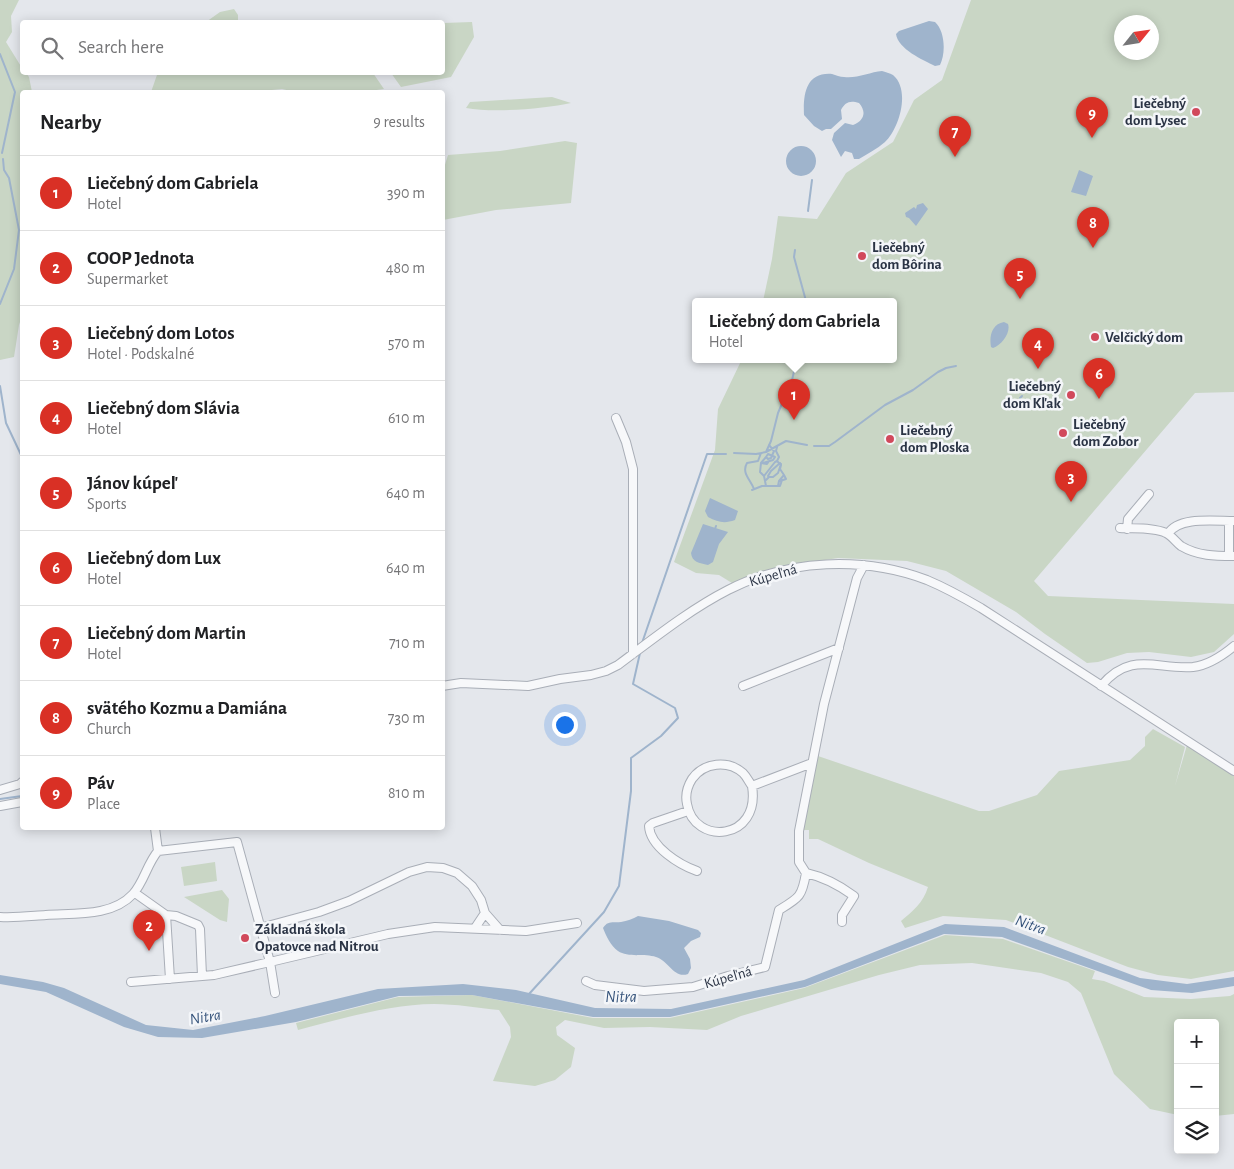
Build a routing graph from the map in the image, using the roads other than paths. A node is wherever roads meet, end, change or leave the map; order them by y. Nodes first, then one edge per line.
1 (616, 418) dead end
2 (1149, 494) dead end
3 (1232, 521) edge
4 (1168, 534) junction
5 (1232, 556) edge
6 (864, 565) junction
7 (1234, 646) edge
8 (839, 648) junction
9 (633, 654) junction
10 (445, 686) edge
11 (742, 686) dead end
12 (1102, 686) junction
13 (812, 763) junction
14 (1234, 771) edge
15 (20, 784) edge
16 (752, 786) junction
17 (0, 790) edge
18 (20, 802) edge
19 (0, 806) edge
20 (688, 811) junction
21 (155, 830) edge
22 (158, 851) junction
23 (697, 871) dead end
24 (806, 873) junction
25 (135, 893) junction
26 (485, 913) junction
27 (166, 915) junction
28 (0, 917) edge
29 (842, 922) dead end
30 (576, 923) dead end
31 (260, 928) junction
32 (475, 928) junction
33 (500, 930) junction
34 (270, 962) junction
35 (202, 976) junction
36 (170, 979) junction
37 (586, 981) dead end
38 (131, 982) dead end
39 (275, 993) dead end

1 - 9 street
2 - 4 street
3 - 4 street
3 - 5 street
4 - 5 street
6 - 8 street
6 - 9 street, Kúpeľná
6 - 12 street, Kúpeľná
7 - 12 street
8 - 11 street
8 - 13 street
9 - 10 street, Kúpeľná
12 - 14 street, Kúpeľná
13 - 16 street
13 - 24 street
15 - 17 street
16 - 20 street
16 - 20 street
18 - 19 street
20 - 23 street
21 - 22 street
22 - 25 street
22 - 31 street
24 - 29 street
24 - 37 street, Kúpeľná
25 - 27 street
25 - 28 street
26 - 31 street
26 - 32 street
26 - 33 street
27 - 35 street
27 - 36 street
30 - 33 street
31 - 34 street
32 - 33 street
32 - 34 street
34 - 35 street
34 - 39 street
35 - 36 street
36 - 38 street

